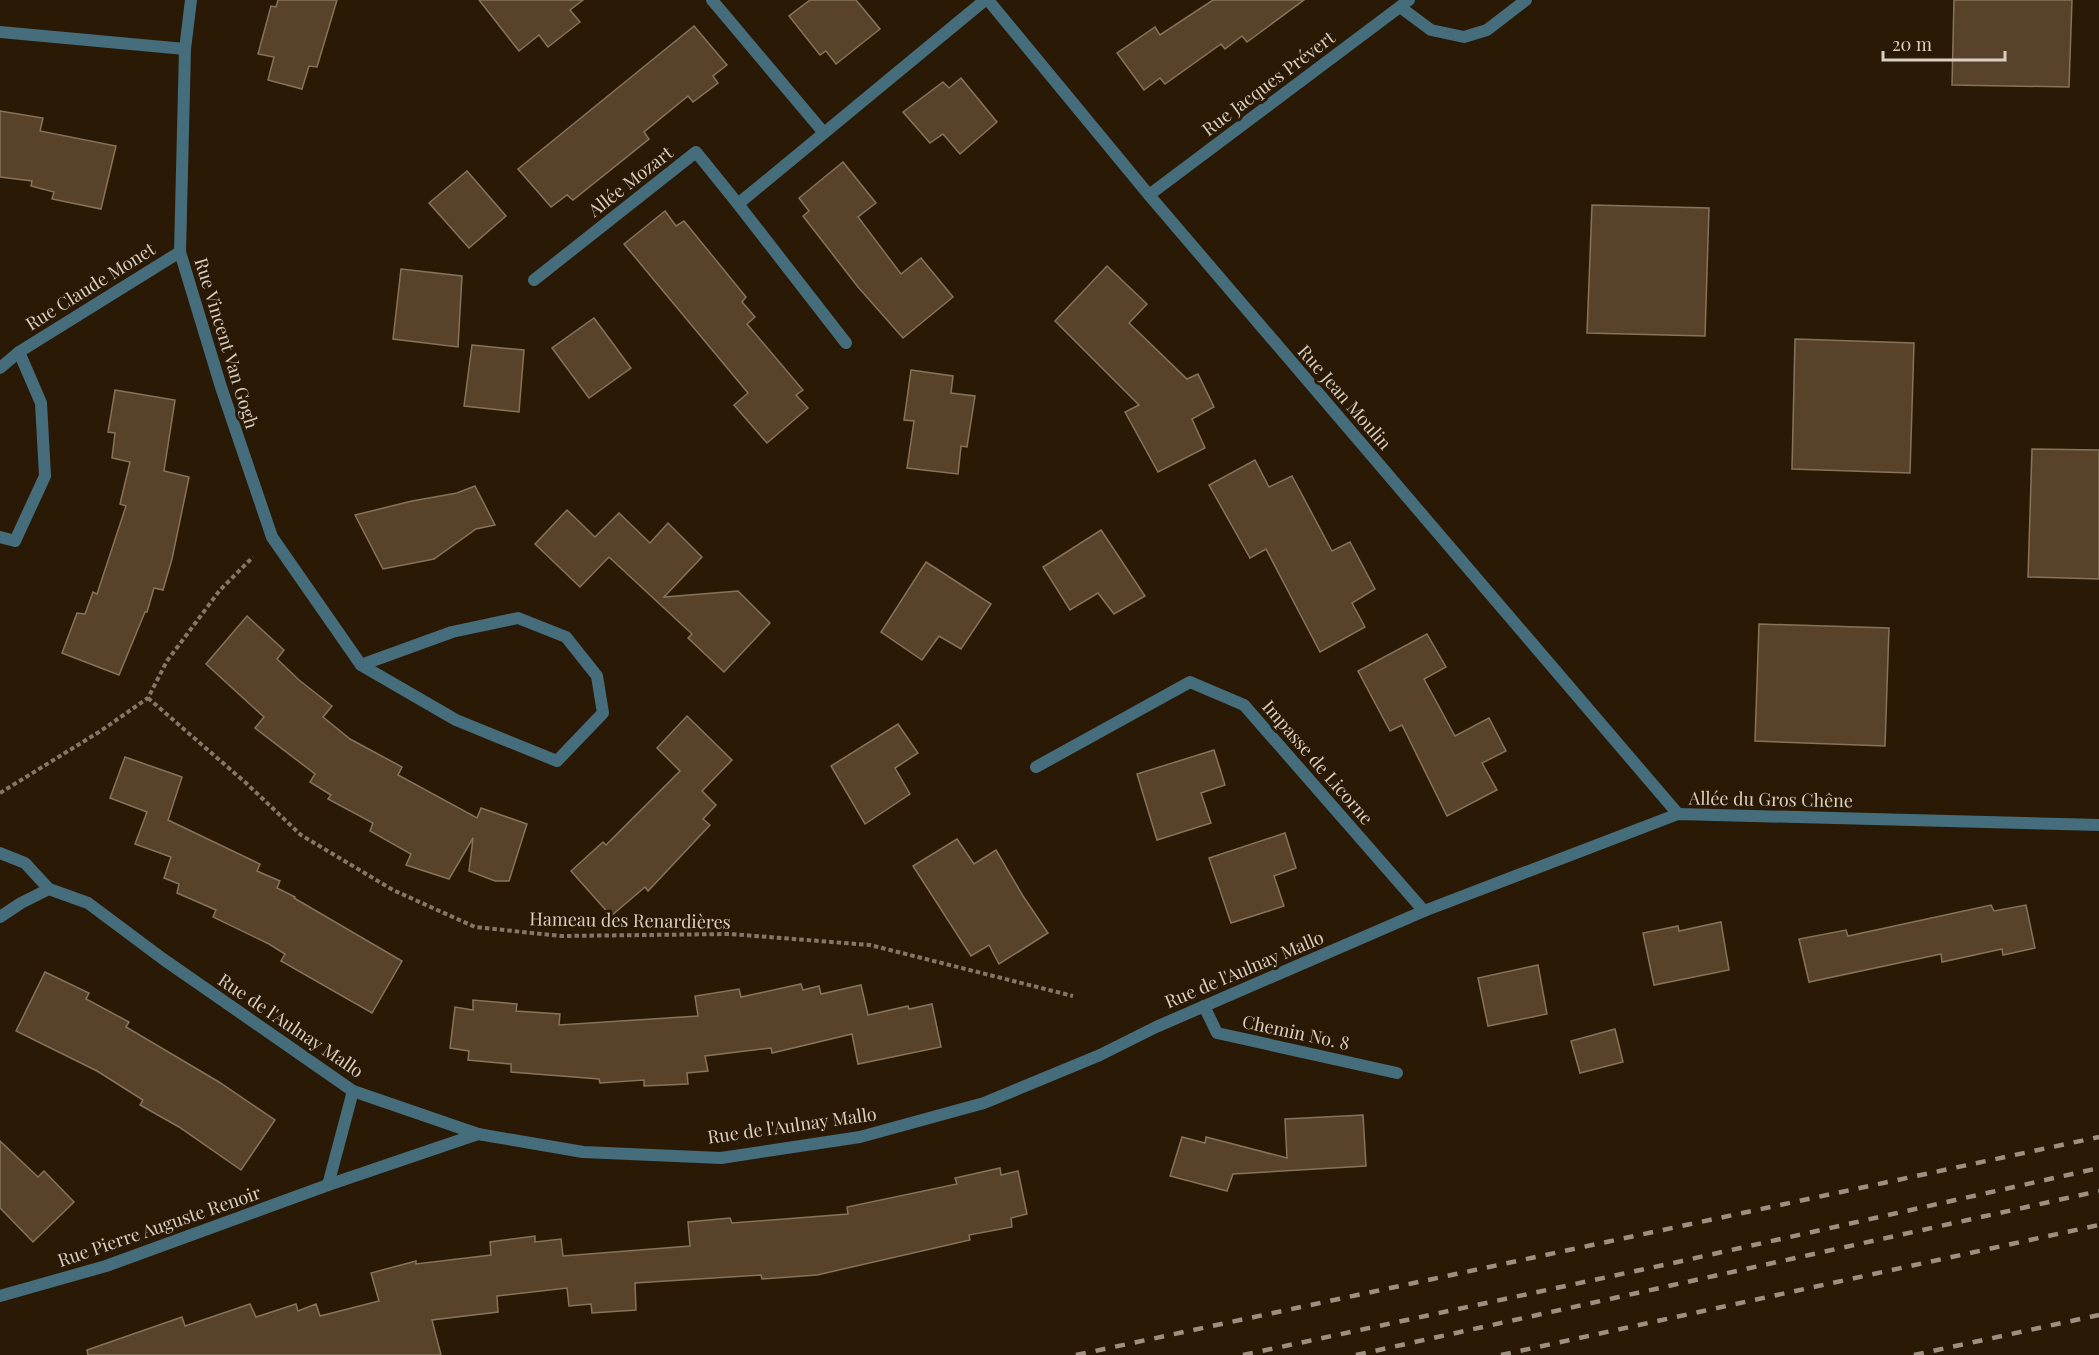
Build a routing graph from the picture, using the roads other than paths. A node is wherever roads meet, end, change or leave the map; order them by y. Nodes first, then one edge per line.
1 (191, 0) edge
2 (712, 0) edge
3 (986, 0) edge
4 (1526, 0) edge
5 (1404, 3) edge
6 (0, 32) edge
7 (184, 49) junction
8 (824, 133) junction
9 (1149, 195) junction
10 (738, 204) junction
11 (180, 252) junction
12 (534, 280) dead end
13 (846, 342) dead end
14 (19, 352) junction
15 (0, 368) edge
16 (0, 537) edge
17 (361, 665) junction
18 (1036, 767) dead end
19 (1678, 814) junction
20 (2099, 825) edge
21 (0, 853) edge
22 (49, 889) junction
23 (1424, 911) junction
24 (0, 917) edge
25 (1204, 1006) junction
26 (1397, 1073) dead end
27 (353, 1091) junction
28 (478, 1134) junction
29 (328, 1185) junction
30 (0, 1296) edge

1 - 7 street, Rue Vincent Van Gogh
2 - 8 street
3 - 8 street
3 - 9 street, Rue Jean Moulin
4 - 5 street
5 - 9 street, Rue Jacques Prévert
6 - 7 street
7 - 11 street, Rue Vincent Van Gogh
8 - 10 street
9 - 19 street, Rue Jean Moulin
10 - 12 street, Allée Mozart
10 - 13 street, Allée Mozart
11 - 14 street, Rue Claude Monet
11 - 17 street, Rue Vincent Van Gogh
14 - 15 street, Rue Claude Monet
14 - 16 street, Rue Claude Monet
17 - 17 street, Rue Vincent Van Gogh
18 - 23 street, Impasse de Licorne
19 - 20 street, Allée du Gros Chêne
19 - 23 street, Allée du Gros Chêne
21 - 22 street, Rue de l'Aulnay Mallo
22 - 24 street
22 - 27 street, Rue de l'Aulnay Mallo
23 - 25 street, Rue de l'Aulnay Mallo
25 - 26 street, Chemin No. 8
25 - 28 street, Rue de l'Aulnay Mallo
27 - 28 street, Rue de l'Aulnay Mallo
27 - 29 street
28 - 29 street, Rue Pierre Auguste Renoir
29 - 30 street, Rue Pierre Auguste Renoir

